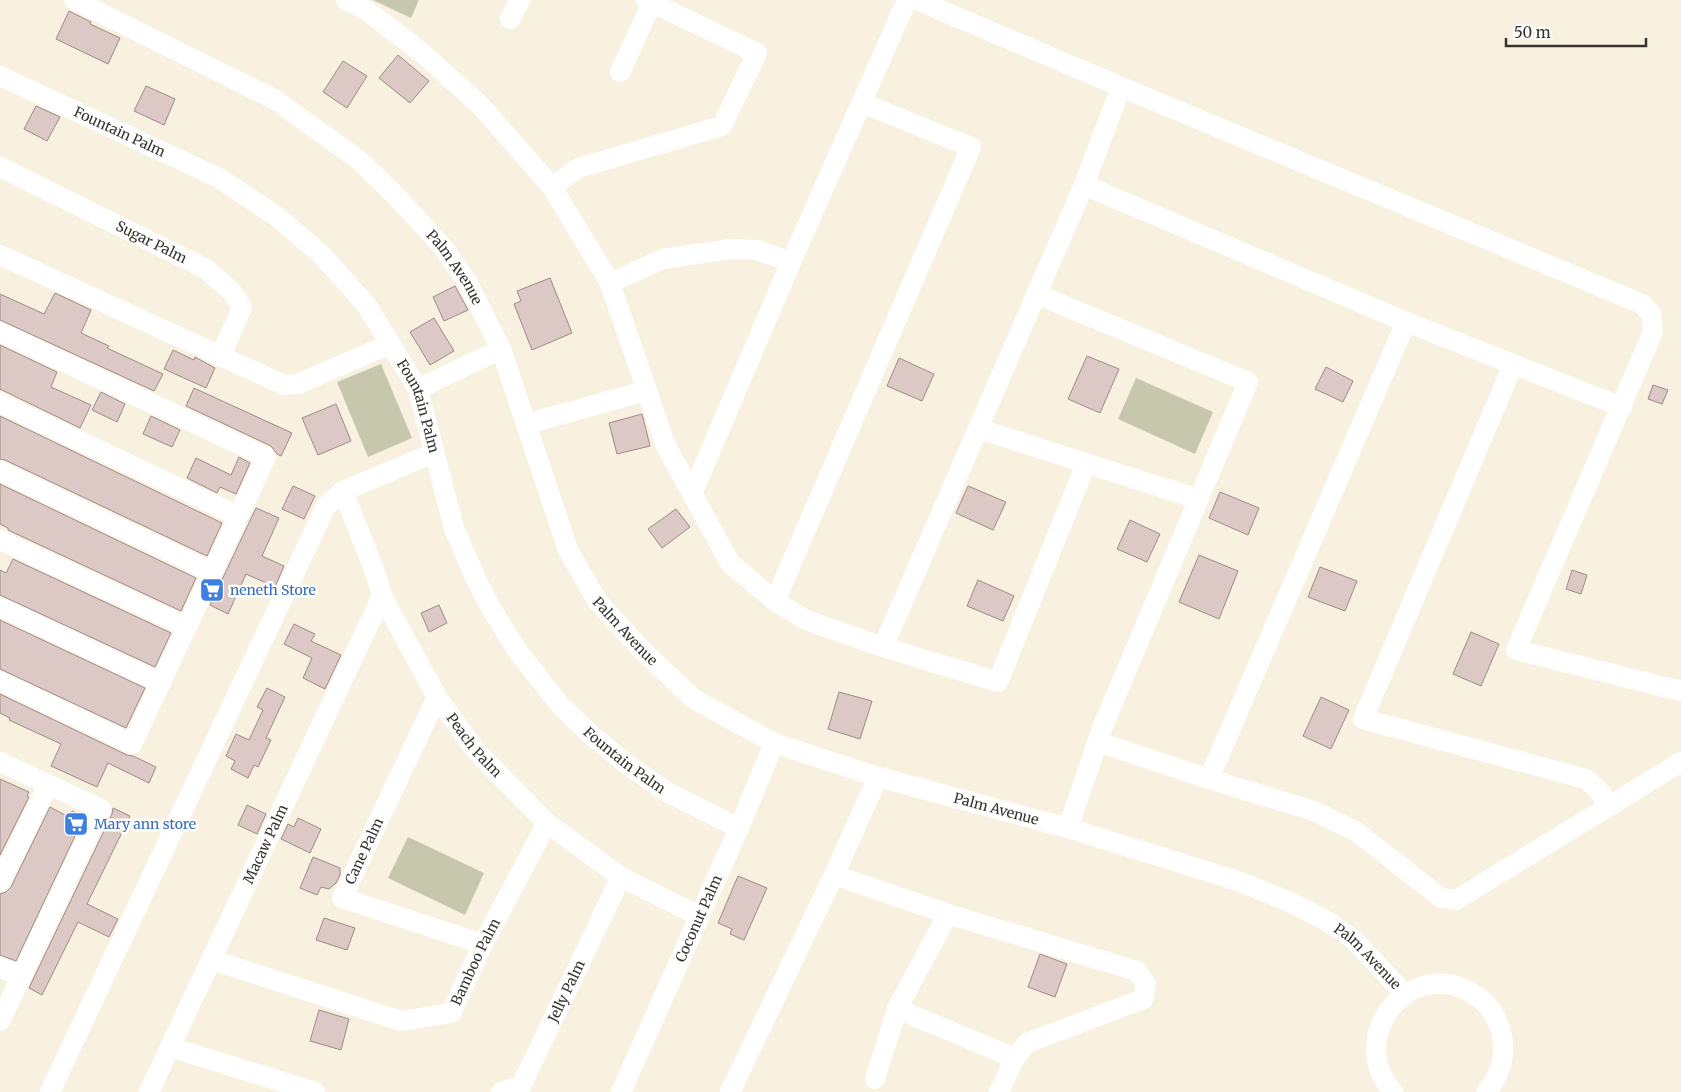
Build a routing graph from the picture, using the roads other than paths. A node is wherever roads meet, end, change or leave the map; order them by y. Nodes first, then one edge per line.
1 (74, 0) edge
2 (346, 0) edge
3 (520, 0) edge
4 (907, 0) edge
5 (917, 0) edge
6 (649, 1) edge
7 (510, 19) dead end
8 (620, 72) dead end
9 (0, 76) edge
10 (1121, 87) junction
11 (862, 103) junction
12 (0, 167) edge
13 (1084, 185) junction
14 (552, 187) junction
15 (0, 256) edge
16 (791, 262) junction
17 (610, 283) junction
18 (1036, 294) junction
19 (1406, 322) junction
20 (0, 332) edge
21 (390, 344) junction
22 (501, 349) junction
23 (220, 356) junction
24 (1513, 365) junction
25 (418, 389) junction
26 (645, 391) junction
27 (0, 403) edge
28 (1622, 407) junction
29 (527, 424) junction
30 (979, 429) junction
31 (434, 453) junction
32 (1086, 464) junction
33 (0, 471) edge
34 (343, 491) junction
35 (692, 494) junction
36 (1198, 500) junction
37 (238, 516) junction
38 (0, 540) edge
39 (212, 572) junction
40 (382, 596) junction
41 (775, 601) junction
42 (0, 607) edge
43 (187, 627) junction
44 (883, 647) junction
45 (0, 681) edge
46 (161, 683) junction
47 (1681, 692) edge
48 (437, 697) junction
49 (1098, 742) junction
50 (774, 743) junction
51 (0, 762) edge
52 (1681, 762) edge
53 (878, 777) junction
54 (1209, 779) junction
55 (48, 785) junction
56 (1609, 806) junction
57 (547, 824) junction
58 (739, 828) junction
59 (1068, 828) junction
60 (834, 874) junction
61 (621, 877) junction
62 (0, 882) edge
63 (948, 914) junction
64 (699, 916) junction
65 (483, 944) junction
66 (212, 960) junction
67 (0, 967) edge
68 (21, 976) junction
69 (1405, 994) junction
70 (897, 1009) junction
71 (0, 1021) edge
72 (170, 1047) junction
73 (1015, 1058) junction
74 (875, 1078) dead end
75 (1490, 1088) edge
76 (50, 1092) edge
77 (149, 1092) edge
78 (315, 1092) edge
79 (501, 1092) edge
80 (621, 1092) edge
81 (730, 1092) edge
82 (999, 1092) edge
83 (1393, 1092) edge

1 - 22 street, Palm Avenue
2 - 14 street
3 - 7 street
4 - 11 street
5 - 10 street
6 - 8 street
6 - 14 street
9 - 21 street, Fountain Palm
10 - 13 street
10 - 28 street
11 - 16 street
11 - 41 street
12 - 23 street, Sugar Palm
13 - 18 street
13 - 19 street
14 - 17 street
15 - 23 street
16 - 17 street
16 - 35 street
17 - 26 street
18 - 30 street
18 - 36 street
19 - 24 street
19 - 54 street
20 - 37 street
21 - 23 street
21 - 25 street, Fountain Palm
22 - 25 street
22 - 29 street, Palm Avenue
24 - 28 street
24 - 56 street
25 - 31 street, Fountain Palm
26 - 29 street
26 - 35 street
27 - 37 street
28 - 47 street
29 - 50 street, Palm Avenue
30 - 32 street
30 - 44 street
31 - 34 street
31 - 58 street, Fountain Palm
32 - 36 street
32 - 44 street
33 - 39 street
34 - 40 street, Peach Palm
34 - 76 street
35 - 41 street
36 - 49 street
37 - 39 street
38 - 43 street
39 - 43 street
40 - 48 street, Peach Palm
40 - 66 street, Macaw Palm
41 - 44 street
42 - 46 street
43 - 46 street
45 - 46 street
48 - 57 street, Peach Palm
48 - 65 street, Cane Palm
49 - 54 street
49 - 59 street
50 - 53 street, Palm Avenue
50 - 58 street, Coconut Palm
51 - 55 street
52 - 56 street
53 - 59 street, Palm Avenue
53 - 60 street
54 - 56 street
55 - 62 street
55 - 68 street
57 - 61 street, Peach Palm
57 - 65 street, Bamboo Palm
58 - 64 street, Coconut Palm
59 - 69 street, Palm Avenue
60 - 63 street
60 - 81 street
61 - 64 street, Peach Palm
61 - 79 street, Jelly Palm
63 - 70 street
63 - 73 street
64 - 80 street, Coconut Palm
65 - 66 street, Bamboo Palm
66 - 72 street, Macaw Palm
67 - 68 street
68 - 71 street
69 - 75 street
69 - 83 street
70 - 73 street
70 - 74 street
72 - 77 street, Macaw Palm
72 - 78 street
73 - 82 street

